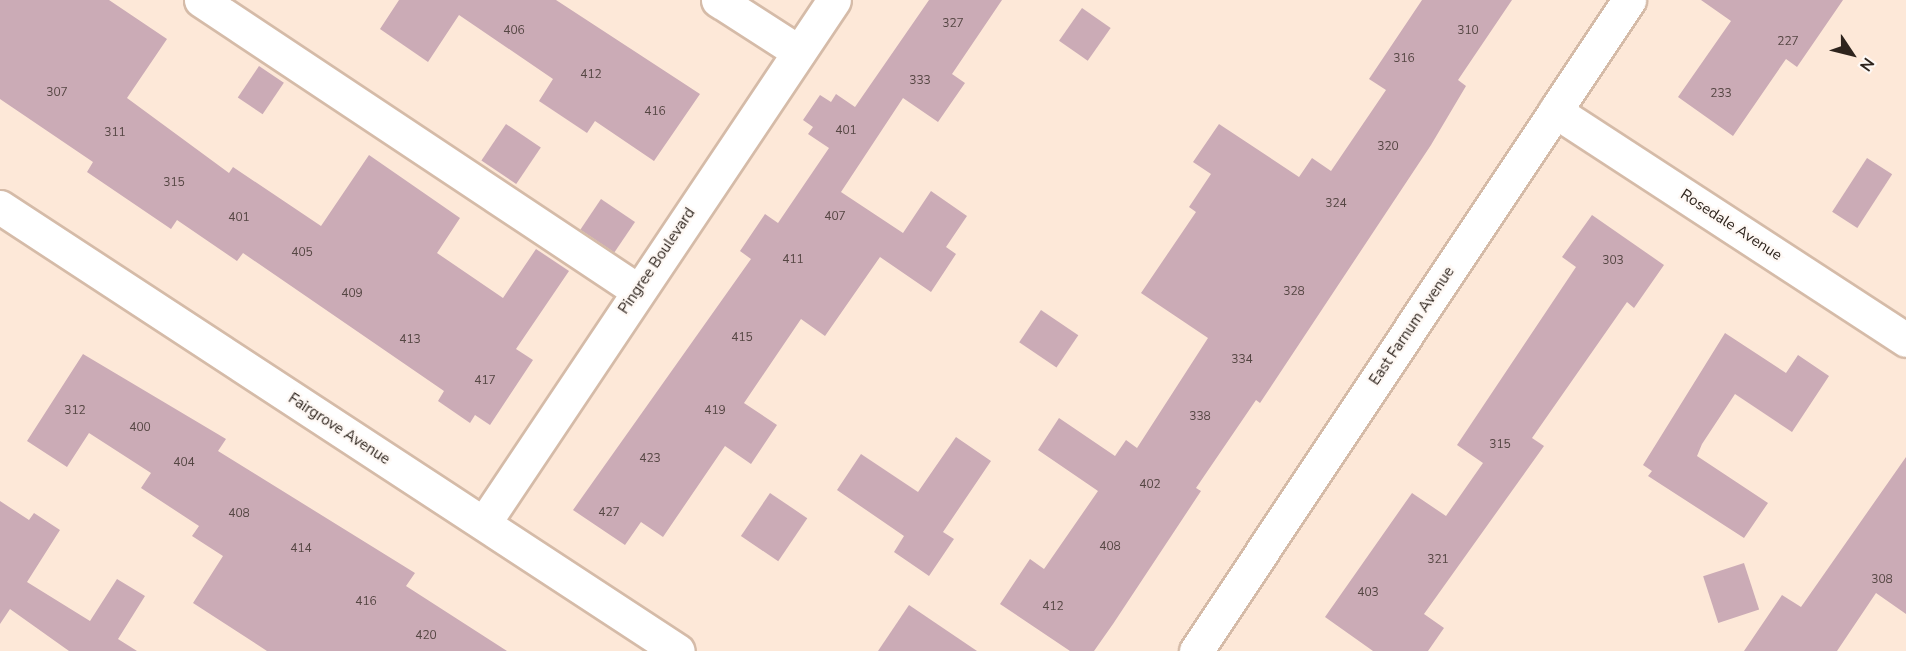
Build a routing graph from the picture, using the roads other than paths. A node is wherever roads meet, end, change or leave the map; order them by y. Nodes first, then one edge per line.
1 (201, 0) edge
2 (718, 0) edge
3 (834, 0) edge
4 (1629, 0) edge
5 (799, 52) junction
6 (1555, 111) junction
7 (0, 207) edge
8 (637, 290) junction
9 (1906, 340) edge
10 (484, 523) junction
11 (678, 651) edge
12 (1196, 651) edge

1 - 8 street
2 - 5 street
3 - 5 street, Pingree Boulevard
4 - 6 street, East Farnum Avenue
5 - 8 street, Pingree Boulevard
6 - 9 street, Rosedale Avenue
6 - 12 street, East Farnum Avenue
7 - 10 street, Fairgrove Avenue
8 - 10 street, Pingree Boulevard
10 - 11 street, Fairgrove Avenue

